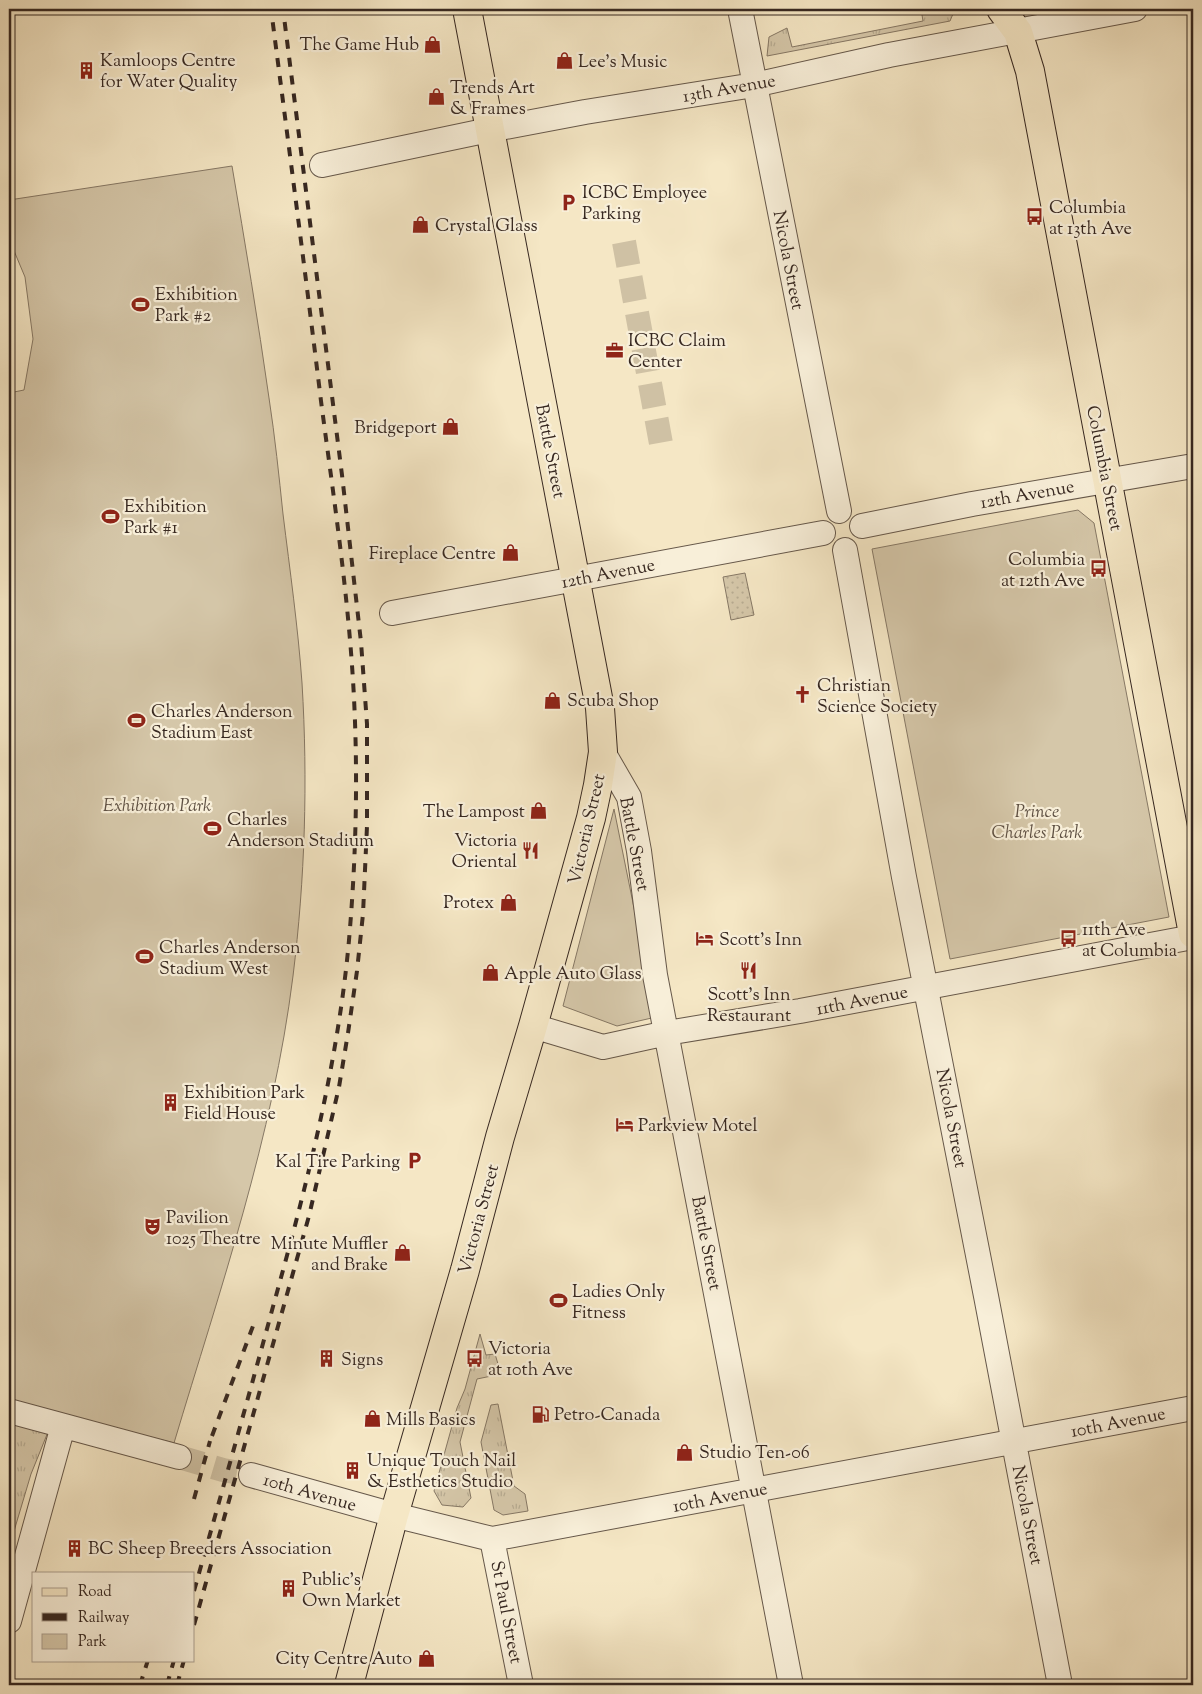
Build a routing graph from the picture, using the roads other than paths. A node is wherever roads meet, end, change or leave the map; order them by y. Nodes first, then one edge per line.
1 (467, 9) edge
2 (740, 9) edge
3 (1001, 9) edge
4 (1135, 9) edge
5 (1018, 32) junction
6 (754, 84) junction
7 (489, 130) junction
8 (322, 165) dead end
9 (1193, 466) edge
10 (1107, 480) junction
11 (839, 511) junction
12 (862, 526) junction
13 (823, 533) junction
14 (845, 550) junction
15 (575, 579) junction
16 (392, 613) dead end
17 (602, 752) junction
18 (1193, 936) edge
19 (926, 988) junction
20 (533, 1026) junction
21 (667, 1033) junction
22 (1193, 1408) edge
23 (9, 1411) edge
24 (63, 1426) junction
25 (1014, 1442) junction
26 (180, 1457) tunnel mouth
27 (251, 1475) tunnel mouth
28 (754, 1490) junction
29 (394, 1515) junction
30 (492, 1539) junction
31 (9, 1620) edge
32 (349, 1685) edge
33 (521, 1685) edge
34 (791, 1685) edge
35 (1060, 1685) edge

1 - 7 main road, Battle Street
2 - 6 street, Nicola Street
3 - 5 main road, Columbia Street
4 - 5 street, 13th Avenue
5 - 6 street, 13th Avenue
5 - 10 main road, Columbia Street
6 - 7 street, 13th Avenue
6 - 11 street, Nicola Street
7 - 8 street, 13th Avenue
7 - 15 main road, Battle Street
9 - 10 street, 12th Avenue
10 - 12 street, 12th Avenue
10 - 18 main road, Columbia Street
11 - 12 street
11 - 13 street
12 - 14 street
13 - 14 street
13 - 15 street, 12th Avenue
14 - 19 street, Nicola Street
15 - 16 street, 12th Avenue
15 - 17 main road, Battle Street
17 - 20 main road, Victoria Street
17 - 21 street, Battle Street
18 - 19 street, 11th Avenue
19 - 21 street, 11th Avenue
19 - 25 street, Nicola Street
20 - 21 street, 11th Avenue
20 - 29 main road, Victoria Street
21 - 28 street, Battle Street
22 - 25 street, 10th Avenue
23 - 24 street
24 - 26 street
24 - 31 street
25 - 28 street, 10th Avenue
25 - 35 street, Nicola Street
27 - 29 street, 10th Avenue
28 - 30 street, 10th Avenue
28 - 34 street, Battle Street
29 - 30 street, 10th Avenue
29 - 32 main road, Victoria Street
30 - 33 street, St Paul Street

